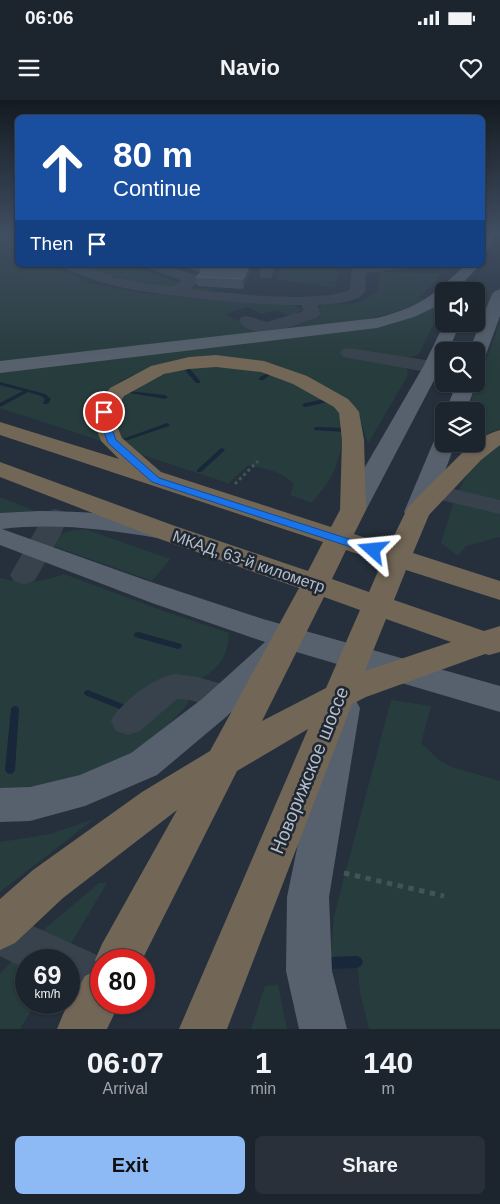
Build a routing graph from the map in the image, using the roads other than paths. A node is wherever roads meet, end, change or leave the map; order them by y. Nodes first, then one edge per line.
1 (93, 276) edge
2 (184, 276) edge
3 (266, 276) edge
4 (358, 276) edge
5 (194, 280) junction
6 (212, 281) edge
7 (249, 282) edge
8 (326, 288) dead end
9 (172, 292) junction
10 (308, 294) junction
11 (500, 294) edge
12 (435, 299) edge
13 (247, 321) dead end
14 (448, 332) edge
15 (482, 342) edge
16 (349, 353) dead end
17 (0, 367) edge
18 (432, 367) junction
19 (0, 428) edge
20 (500, 436) edge
21 (441, 452) edge
22 (0, 469) edge
23 (156, 480) junction
24 (438, 492) junction
25 (500, 507) edge
26 (353, 510) junction
27 (418, 512) junction
28 (55, 517) junction
29 (0, 521) edge
30 (0, 536) edge
31 (178, 536) junction
32 (24, 576) dead end
33 (500, 591) edge
34 (500, 637) edge
35 (288, 639) junction
36 (500, 648) edge
37 (352, 664) junction
38 (225, 697) junction
39 (500, 699) edge
40 (128, 721) dead end
41 (0, 806) edge
42 (0, 928) edge
43 (0, 933) edge
44 (34, 949) edge
45 (124, 949) edge
46 (90, 1012) edge
47 (81, 1029) edge
48 (203, 1029) edge
49 (323, 1029) edge

1 - 9 street
2 - 5 street
3 - 7 street
4 - 10 street
5 - 6 street
5 - 9 street
8 - 10 street
9 - 10 street
10 - 13 street
11 - 15 main road
12 - 17 main road
14 - 18 main road
16 - 18 street
18 - 26 main road
19 - 23 highway
20 - 24 highway
21 - 27 main road
22 - 31 highway, МКАД, 63-й километр
23 - 26 highway
23 - 33 highway
24 - 25 street
24 - 27 highway
26 - 35 highway
27 - 37 highway, Новорижское шоссе
28 - 29 main road
28 - 31 main road
28 - 32 street
30 - 39 main road
31 - 36 highway, МКАД, 63-й километр
34 - 42 highway
35 - 38 main road
35 - 45 highway
37 - 48 highway, Новорижское шоссе
37 - 49 main road
38 - 40 street
38 - 41 main road
43 - 44 street
46 - 47 highway

